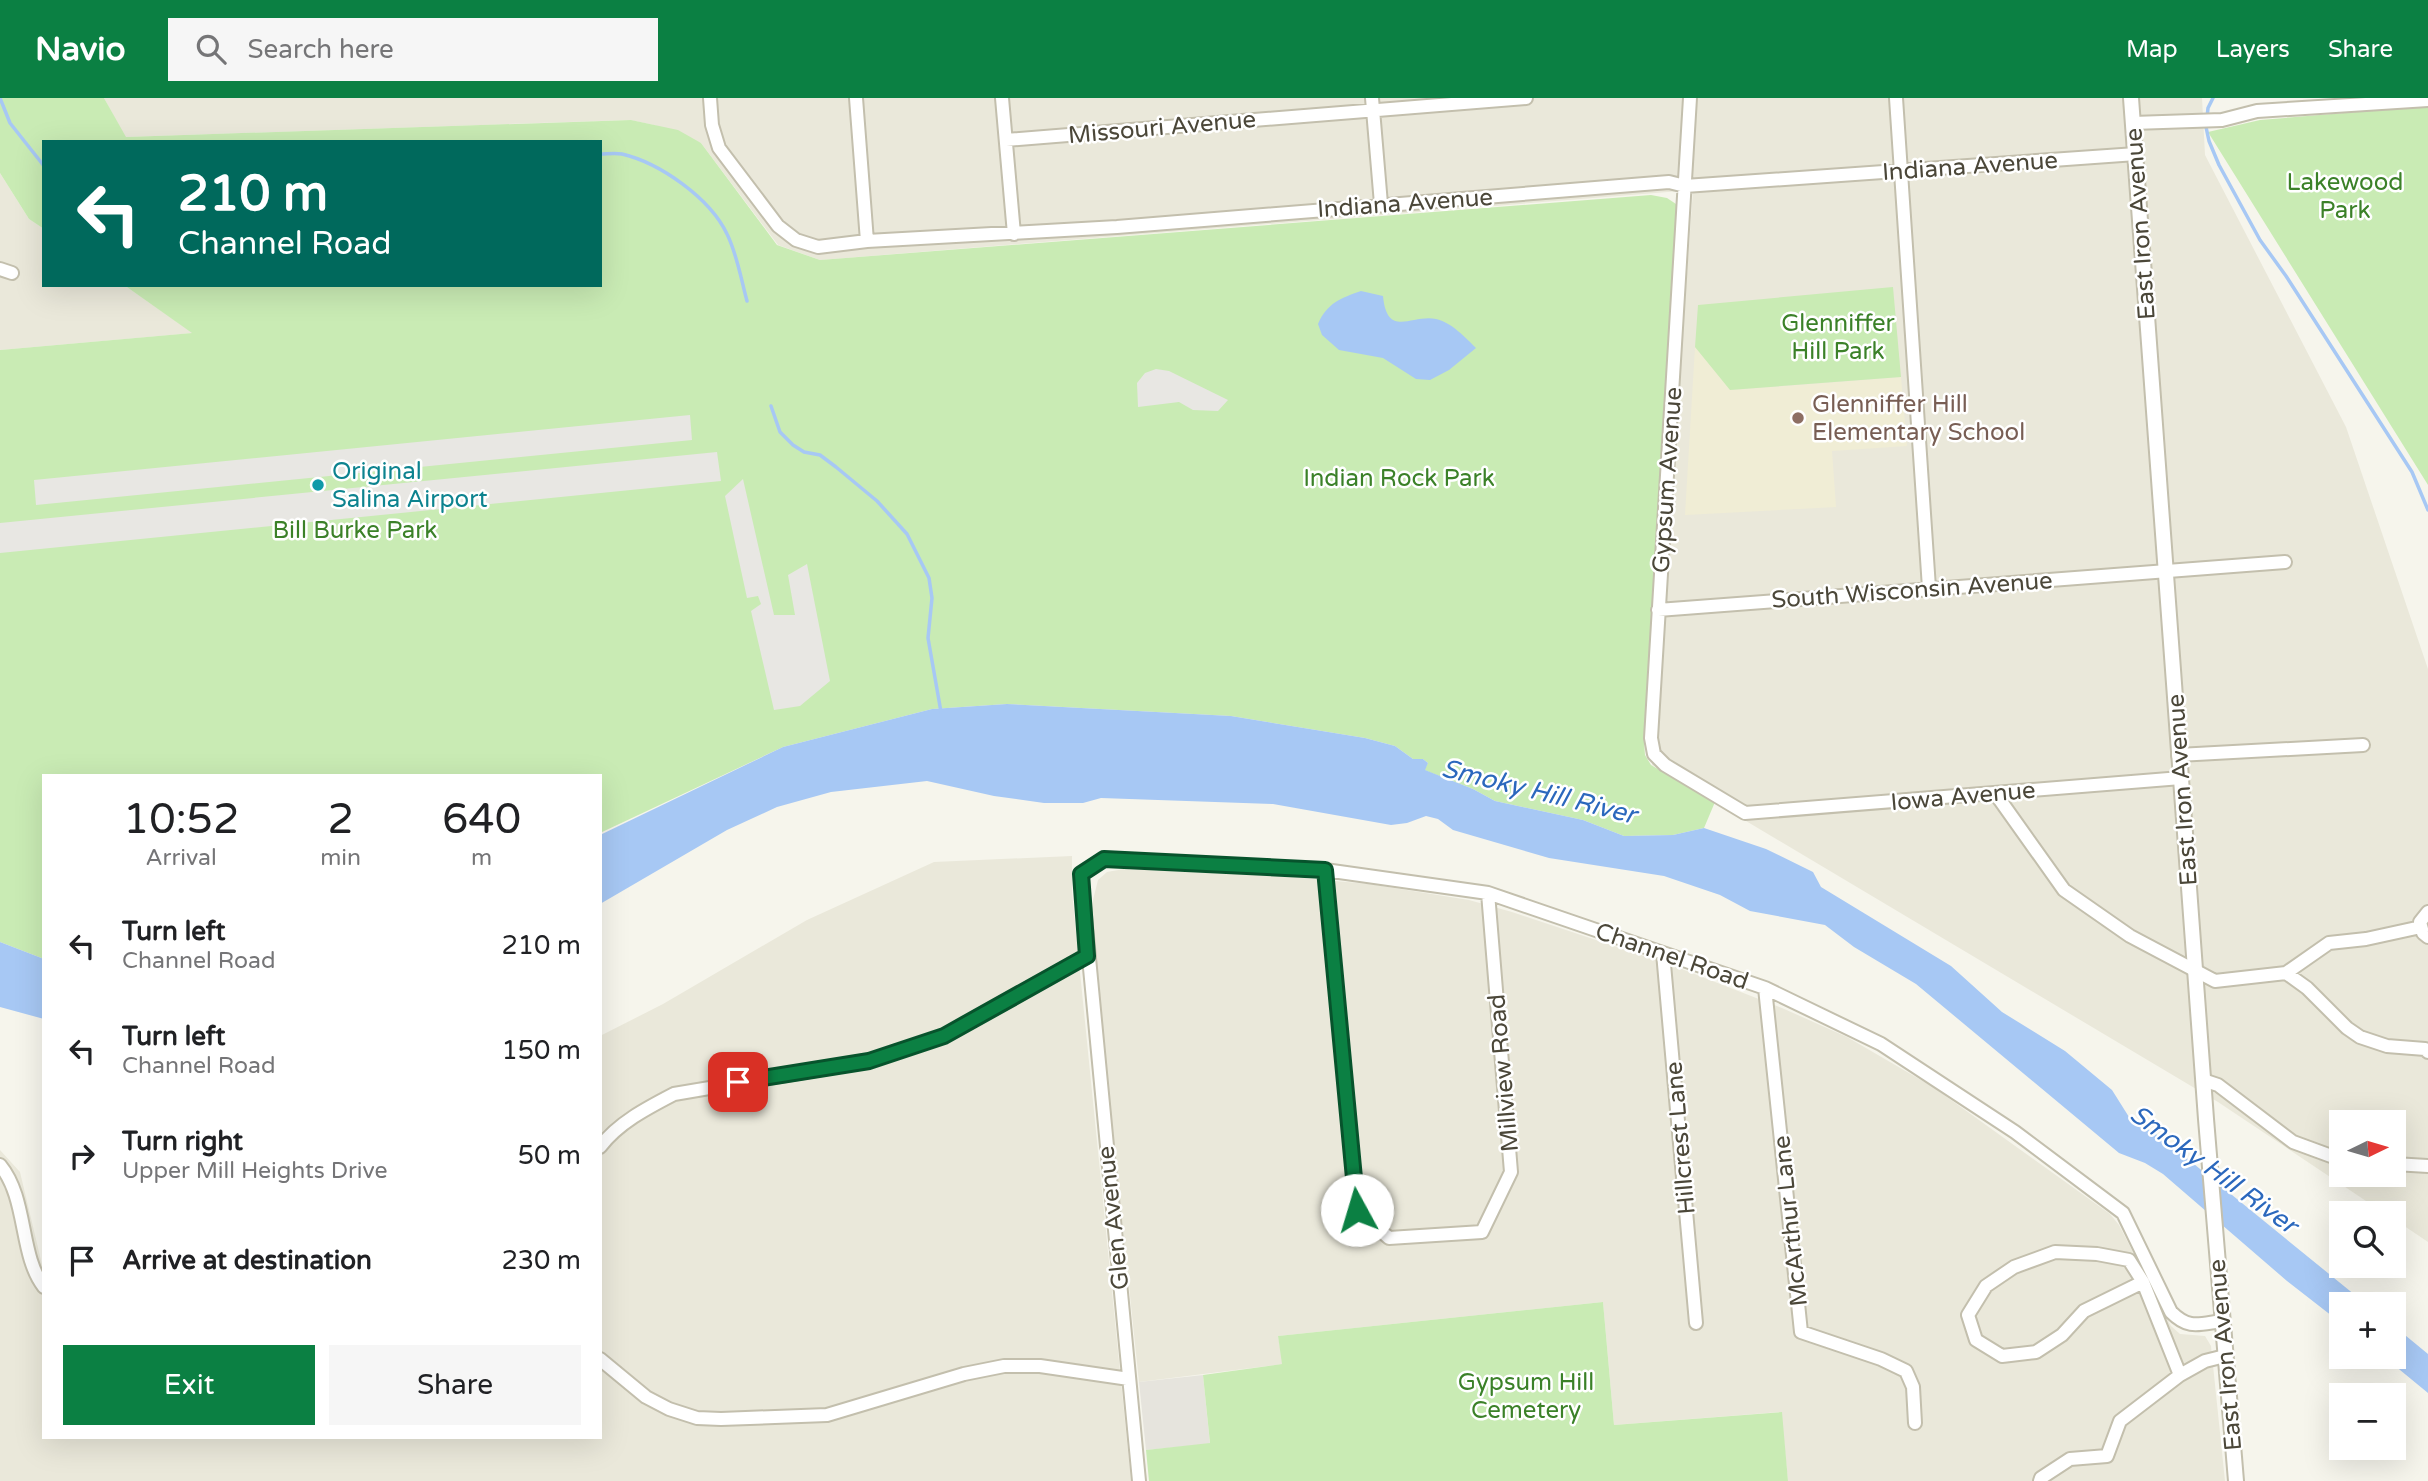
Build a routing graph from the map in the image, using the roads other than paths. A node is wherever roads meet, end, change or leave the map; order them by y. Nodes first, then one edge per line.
1 (710, 98) edge
2 (856, 98) edge
3 (1002, 98) edge
4 (1526, 98) edge
5 (1690, 98) edge
6 (1896, 98) edge
7 (2131, 98) edge
8 (2428, 100) edge
9 (1373, 104) edge
10 (2133, 122) junction
11 (1006, 140) junction
12 (2136, 154) junction
13 (1901, 172) junction
14 (1685, 186) junction
15 (1381, 204) junction
16 (1014, 234) junction
17 (867, 241) junction
18 (2285, 562) dead end
19 (2166, 572) junction
20 (1929, 588) junction
21 (1658, 610) junction
22 (2363, 745) dead end
23 (2178, 755) junction
24 (2181, 778) junction
25 (1995, 793) junction
26 (1745, 813) joint
27 (1325, 870) junction
28 (1488, 893) junction
29 (2428, 912) edge
30 (2424, 932) edge
31 (1663, 953) junction
32 (1087, 956) junction
33 (2195, 971) junction
34 (2286, 973) junction
35 (1765, 988) junction
36 (2428, 1052) edge
37 (2203, 1080) junction
38 (602, 1144) edge
39 (2329, 1155) edge
40 (0, 1165) edge
41 (2406, 1165) edge
42 (2428, 1166) edge
43 (2143, 1282) junction
44 (42, 1284) edge
45 (2222, 1321) junction
46 (1696, 1323) dead end
47 (2225, 1356) junction
48 (602, 1361) edge
49 (2180, 1375) junction
50 (1129, 1379) junction
51 (1915, 1423) dead end
52 (1139, 1481) edge
53 (2040, 1481) edge
54 (2236, 1481) edge

1 - 17 street, Indiana Avenue
2 - 17 street
3 - 11 street
4 - 9 street, Missouri Avenue
5 - 14 street, Gypsum Avenue
6 - 13 street
7 - 10 street, East Iron Avenue
8 - 10 street
9 - 11 street, Missouri Avenue
9 - 15 street
10 - 12 street, East Iron Avenue
11 - 16 street
12 - 13 street, Indiana Avenue
12 - 19 street, East Iron Avenue
13 - 14 street, Indiana Avenue
13 - 20 street
14 - 15 street, Indiana Avenue
14 - 21 street, Gypsum Avenue
15 - 16 street, Indiana Avenue
16 - 17 street, Indiana Avenue
18 - 19 street, South Wisconsin Avenue
19 - 20 street, South Wisconsin Avenue
19 - 23 street, East Iron Avenue
20 - 21 street, South Wisconsin Avenue
21 - 26 street, Gypsum Avenue
22 - 23 street
23 - 24 street, East Iron Avenue
24 - 25 street, Iowa Avenue
24 - 33 street, East Iron Avenue
25 - 26 street, Iowa Avenue
25 - 33 street
27 - 28 street, Channel Road
27 - 28 street, Millview Road
27 - 32 street, Channel Road
28 - 31 street, Channel Road
29 - 30 street
30 - 34 street
31 - 35 street, Channel Road
31 - 46 street, Hillcrest Lane
32 - 38 street
32 - 50 street, Glen Avenue
33 - 34 street
33 - 37 street, East Iron Avenue
34 - 36 street
35 - 45 street, Channel Road
35 - 51 street, McArthur Lane
37 - 39 street
37 - 45 street, East Iron Avenue
40 - 44 street
41 - 42 street
43 - 43 street
43 - 49 street
45 - 47 street, East Iron Avenue
47 - 49 street
47 - 54 street, East Iron Avenue
48 - 50 street
49 - 53 street
50 - 52 street, Glen Avenue

